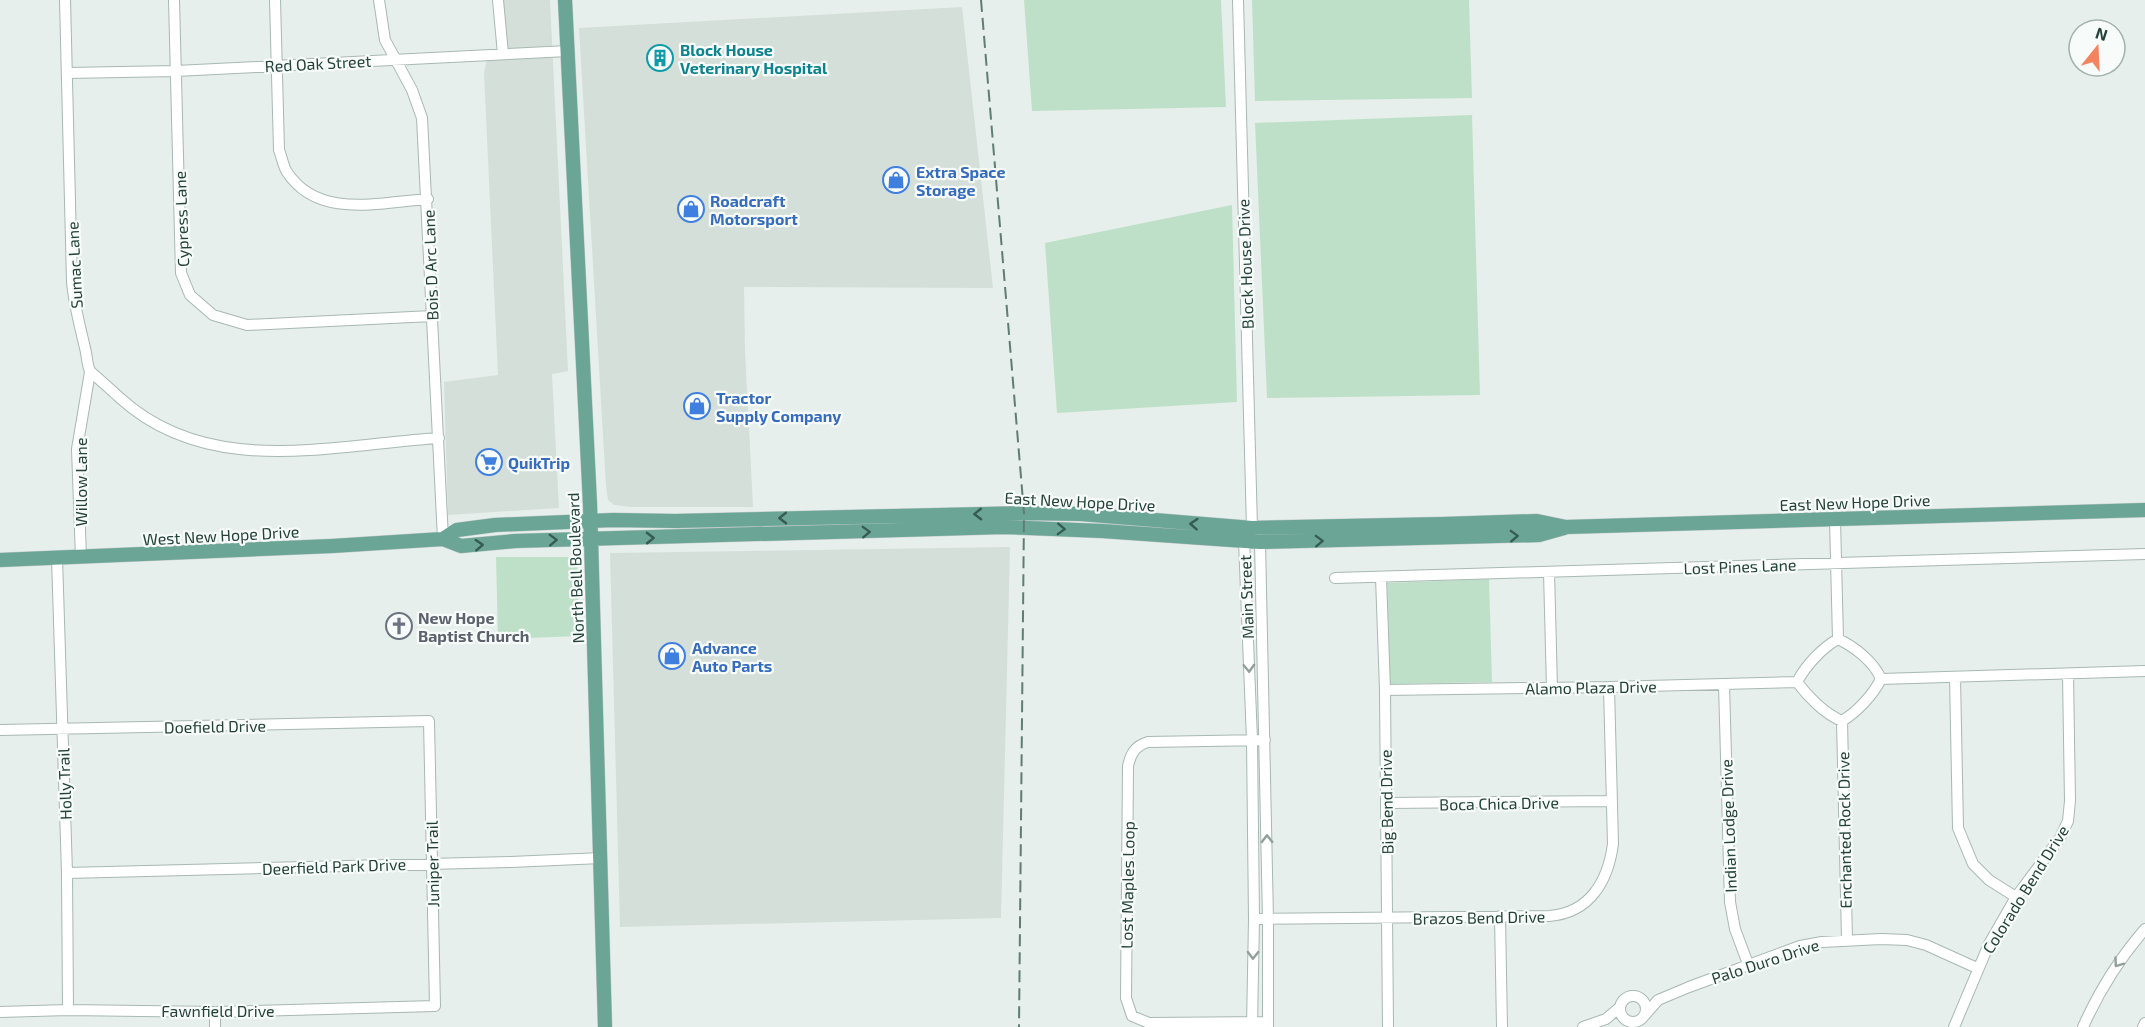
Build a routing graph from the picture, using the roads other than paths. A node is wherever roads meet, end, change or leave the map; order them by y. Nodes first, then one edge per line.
1 (65, 0) edge
2 (174, 0) edge
3 (275, 0) edge
4 (380, 0) edge
5 (498, 0) edge
6 (565, 0) edge
7 (1238, 0) edge
8 (568, 51) junction
9 (503, 54) junction
10 (394, 60) junction
11 (278, 65) junction
12 (176, 71) junction
13 (67, 73) junction
14 (428, 199) junction
15 (432, 316) junction
16 (90, 372) junction
17 (439, 438) junction
18 (2145, 510) edge
19 (1835, 520) junction
20 (591, 521) junction
21 (1566, 527) junction
22 (1252, 528) junction
23 (591, 538) junction
24 (444, 539) junction
25 (1244, 541) junction
26 (1260, 542) junction
27 (2145, 554) edge
28 (81, 557) junction
29 (57, 558) junction
30 (0, 560) edge
31 (1836, 564) junction
32 (1549, 572) junction
33 (1381, 577) junction
34 (1335, 578) dead end
35 (1838, 639) junction
36 (2145, 671) edge
37 (2068, 674) junction
38 (1955, 677) junction
39 (1881, 678) junction
40 (1797, 682) junction
41 (1724, 684) junction
42 (1609, 687) junction
43 (1552, 688) junction
44 (1385, 690) junction
45 (429, 721) joint
46 (1842, 721) junction
47 (63, 729) junction
48 (0, 730) edge
49 (1251, 740) junction
50 (1265, 740) junction
51 (1612, 801) junction
52 (1386, 803) junction
53 (601, 858) junction
54 (432, 863) junction
55 (67, 873) junction
56 (2016, 897) junction
57 (1500, 916) junction
58 (1387, 918) junction
59 (1254, 919) junction
60 (1268, 919) junction
61 (2145, 929) edge
62 (1847, 940) junction
63 (1748, 964) junction
64 (1977, 968) junction
65 (1638, 996) junction
66 (1658, 1000) junction
67 (435, 1006) joint
68 (1620, 1007) junction
69 (69, 1010) junction
70 (215, 1011) junction
71 (0, 1012) edge
72 (1606, 1019) junction
73 (1643, 1020) edge
74 (1629, 1023) edge
75 (1252, 1024) edge
76 (1268, 1024) edge
77 (215, 1027) edge
78 (605, 1027) edge
79 (1389, 1027) edge
80 (1502, 1027) edge
81 (1583, 1027) edge
82 (1954, 1027) edge
83 (2083, 1027) edge

1 - 13 street, Sumac Lane
2 - 12 street, Cypress Lane
3 - 11 street
4 - 10 street, Bois D Arc Lane
5 - 9 street
6 - 8 main road, North Bell Boulevard
7 - 22 street, Block House Drive
8 - 9 street, Red Oak Street
8 - 20 main road, North Bell Boulevard
9 - 10 street, Red Oak Street
10 - 11 street, Red Oak Street
10 - 14 street, Bois D Arc Lane
11 - 12 street, Red Oak Street
11 - 14 street
12 - 13 street, Red Oak Street
12 - 15 street, Cypress Lane
13 - 16 street, Sumac Lane
14 - 15 street, Bois D Arc Lane
15 - 17 street, Bois D Arc Lane
16 - 17 street
16 - 28 street, Willow Lane
17 - 24 street, Bois D Arc Lane
18 - 19 main road, East New Hope Drive
19 - 21 main road, East New Hope Drive
19 - 31 street
22 -> 20 main road, East New Hope Drive
20 - 23 main road, North Bell Boulevard
20 - 24 main road, West New Hope Drive
21 - 22 main road, East New Hope Drive
26 -> 21 main road, East New Hope Drive
22 - 25 street, Main Street
22 - 26 street, Main Street
24 -> 23 main road, West New Hope Drive
23 -> 25 main road, East New Hope Drive
23 - 53 main road, North Bell Boulevard
24 - 28 main road, West New Hope Drive
25 - 26 main road, East New Hope Drive
25 -> 49 street, Main Street
26 - 50 street, Main Street
27 - 31 street, Lost Pines Lane
28 - 29 main road, West New Hope Drive
29 - 30 main road, West New Hope Drive
29 - 47 street, Holly Trail
31 - 32 street, Lost Pines Lane
31 - 35 street
32 - 33 street, Lost Pines Lane
32 - 43 street
33 - 34 street, Lost Pines Lane
33 - 44 street, Big Bend Drive
35 - 39 street
35 - 40 street
36 - 37 street
37 - 38 street
37 - 56 street, Colorado Bend Drive
38 - 39 street
38 - 56 street
39 - 46 street
40 - 41 street, Alamo Plaza Drive
40 - 46 street
41 - 42 street, Alamo Plaza Drive
41 - 63 street, Indian Lodge Drive
42 - 43 street, Alamo Plaza Drive
42 - 51 street, Brazos Bend Drive
43 - 44 street, Alamo Plaza Drive
44 - 52 street, Big Bend Drive
45 - 47 street, Doefield Drive
45 - 54 street, Juniper Trail
46 - 62 street, Enchanted Rock Drive
47 - 48 street, Doefield Drive
47 - 55 street, Holly Trail
49 - 50 street, Lost Maples Loop
49 - 59 street, Main Street
49 - 75 street, Lost Maples Loop
60 -> 50 street, Main Street
51 - 52 street, Boca Chica Drive
51 - 57 street, Brazos Bend Drive
52 - 58 street, Big Bend Drive
53 - 54 street, Deerfield Park Drive
53 - 78 main road, North Bell Boulevard
54 - 55 street, Deerfield Park Drive
54 - 67 street, Juniper Trail
55 - 69 street, Holly Trail
56 - 64 street, Colorado Bend Drive
57 - 58 street, Brazos Bend Drive
57 - 80 street
58 - 60 street, Brazos Bend Drive
58 - 79 street, Big Bend Drive
59 - 60 street, Brazos Bend Drive
59 -> 75 street, Main Street
60 - 76 street, Main Street
61 -> 83 street
62 - 63 street, Palo Duro Drive
62 - 64 street, Palo Duro Drive
63 - 66 street, Palo Duro Drive
64 - 82 street, Colorado Bend Drive
65 - 66 street
65 - 68 street
65 - 73 street
66 - 73 street, Palo Duro Drive
67 - 70 street, Fawnfield Drive
68 - 72 street
68 - 74 street
69 - 70 street, Fawnfield Drive
69 - 71 street, Fawnfield Drive
70 - 77 street
72 - 74 street
72 - 81 street
73 - 74 street
75 - 76 street, Lost Maples Loop

